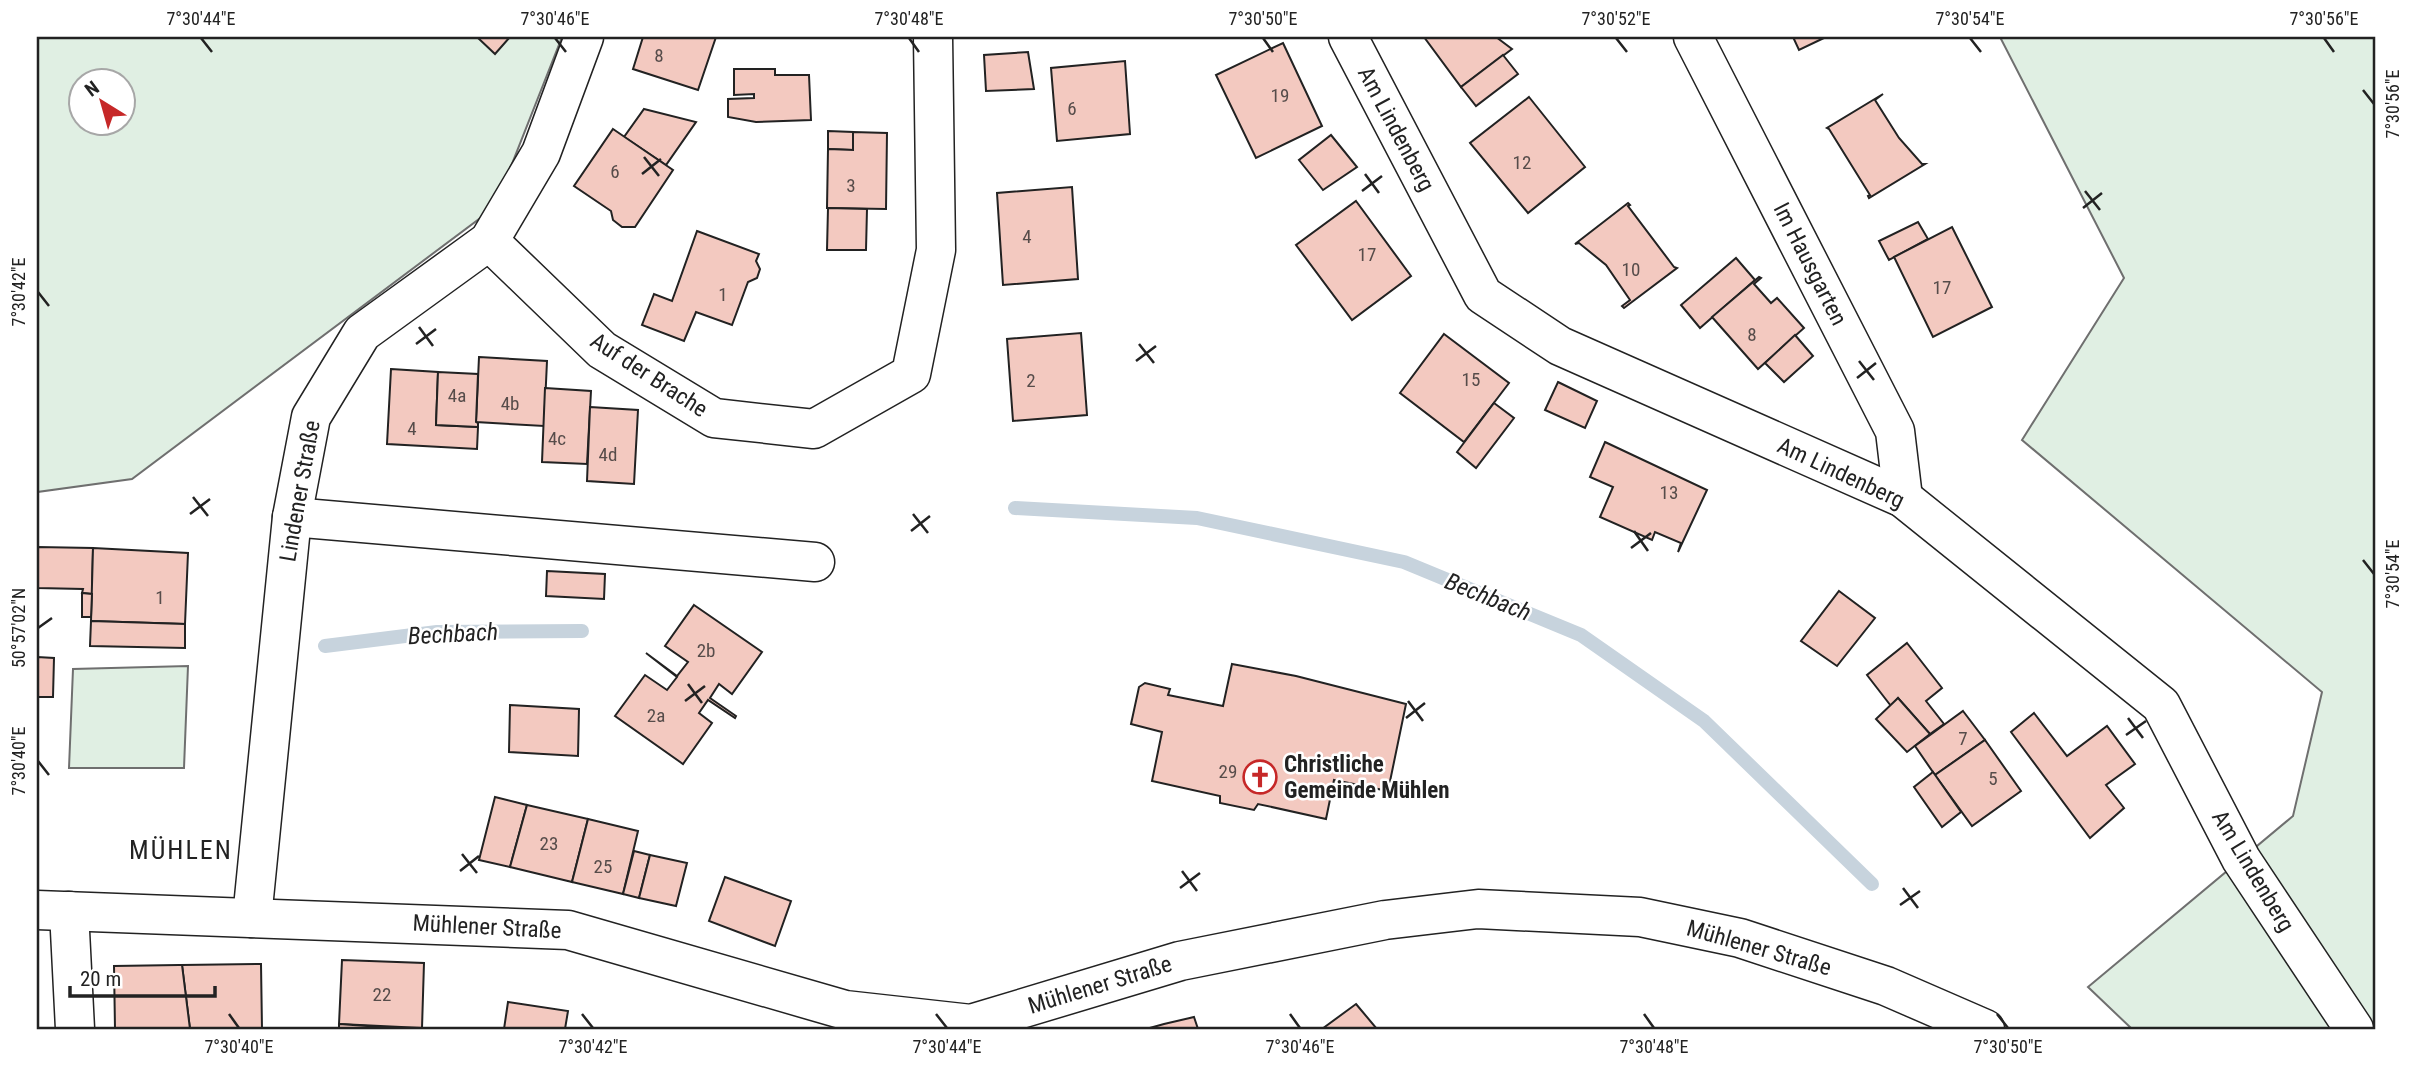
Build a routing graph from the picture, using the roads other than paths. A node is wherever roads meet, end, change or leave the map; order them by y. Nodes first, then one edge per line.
1 (583, 37) edge
2 (933, 37) edge
3 (1348, 37) edge
4 (1693, 37) edge
5 (489, 241) junction
6 (1903, 498) junction
7 (292, 517) junction
8 (815, 562) dead end
9 (53, 911) edge
10 (252, 918) junction
11 (847, 1020) edge
12 (75, 1029) edge
13 (1985, 1029) edge
14 (2354, 1029) edge

1 - 5 street, Lindener Straße
2 - 5 street, Auf der Brache
3 - 6 street, Am Lindenberg
4 - 6 street, Im Hausgarten
5 - 7 street, Lindener Straße
6 - 14 street, Am Lindenberg
7 - 8 street
7 - 10 street, Lindener Straße
9 - 10 street, Mühlener Straße
9 - 12 street
10 - 11 street, Mühlener Straße
11 - 13 street, Mühlener Straße

